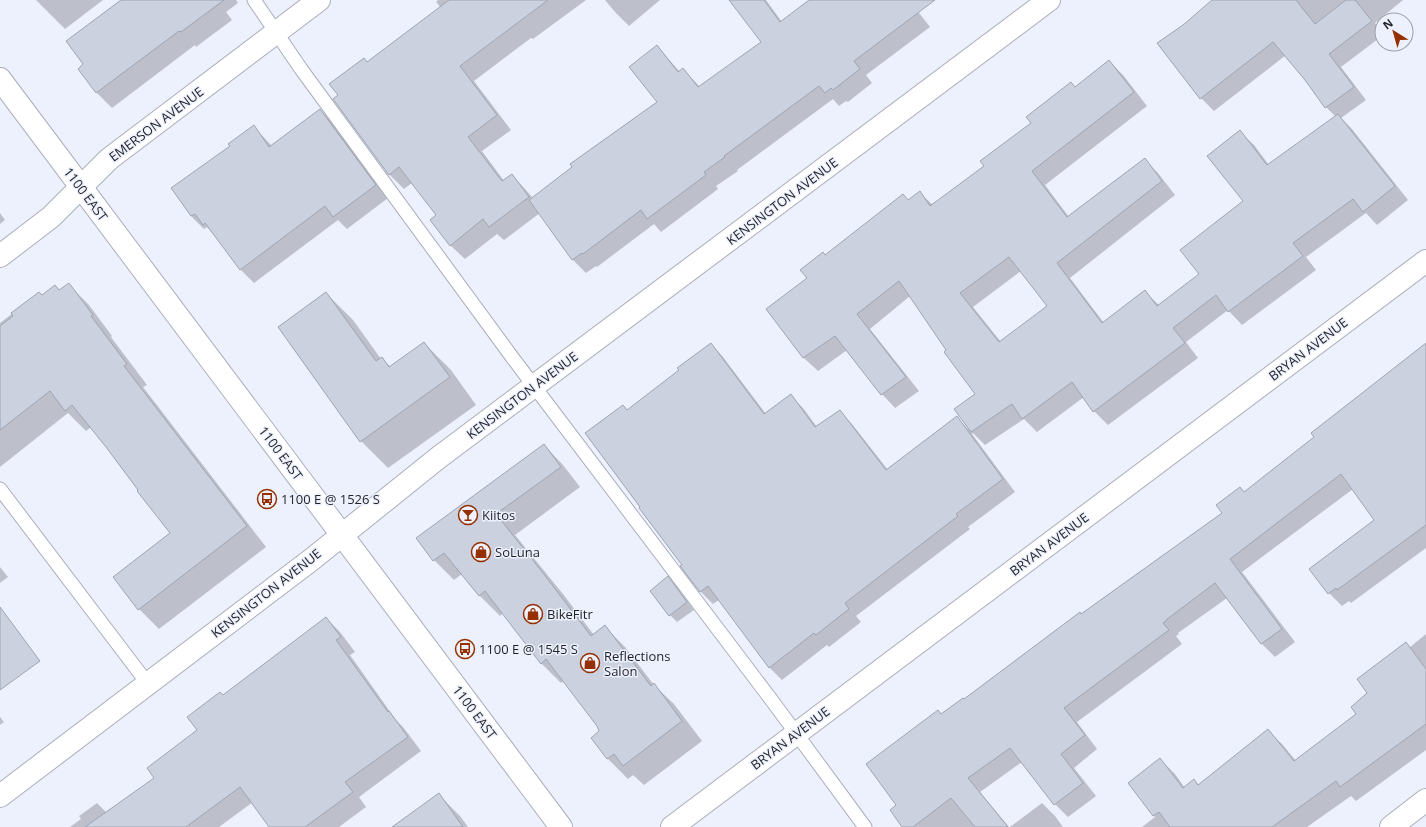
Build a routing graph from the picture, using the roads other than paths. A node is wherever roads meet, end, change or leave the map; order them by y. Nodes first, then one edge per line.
1 (254, 0) edge
2 (319, 0) edge
3 (1049, 0) edge
4 (276, 33) junction
5 (0, 79) edge
6 (80, 187) junction
7 (0, 256) edge
8 (1426, 261) edge
9 (534, 386) junction
10 (0, 489) edge
11 (342, 535) junction
12 (148, 684) junction
13 (796, 734) junction
14 (0, 796) edge
15 (1426, 800) edge
16 (561, 827) edge
17 (672, 827) edge
18 (865, 827) edge
19 (1391, 827) edge

1 - 4 lane
2 - 4 street, EMERSON AVENUE
3 - 9 street, KENSINGTON AVENUE
4 - 6 street, EMERSON AVENUE
4 - 9 lane
5 - 6 street, 1100 EAST
6 - 7 street, EMERSON AVENUE
6 - 11 street, 1100 EAST
8 - 13 street, BRYAN AVENUE
9 - 11 street, KENSINGTON AVENUE
9 - 13 lane
10 - 12 lane
11 - 12 street, KENSINGTON AVENUE
11 - 16 street, 1100 EAST
12 - 14 street, KENSINGTON AVENUE
13 - 17 street, BRYAN AVENUE
13 - 18 lane
15 - 19 street

